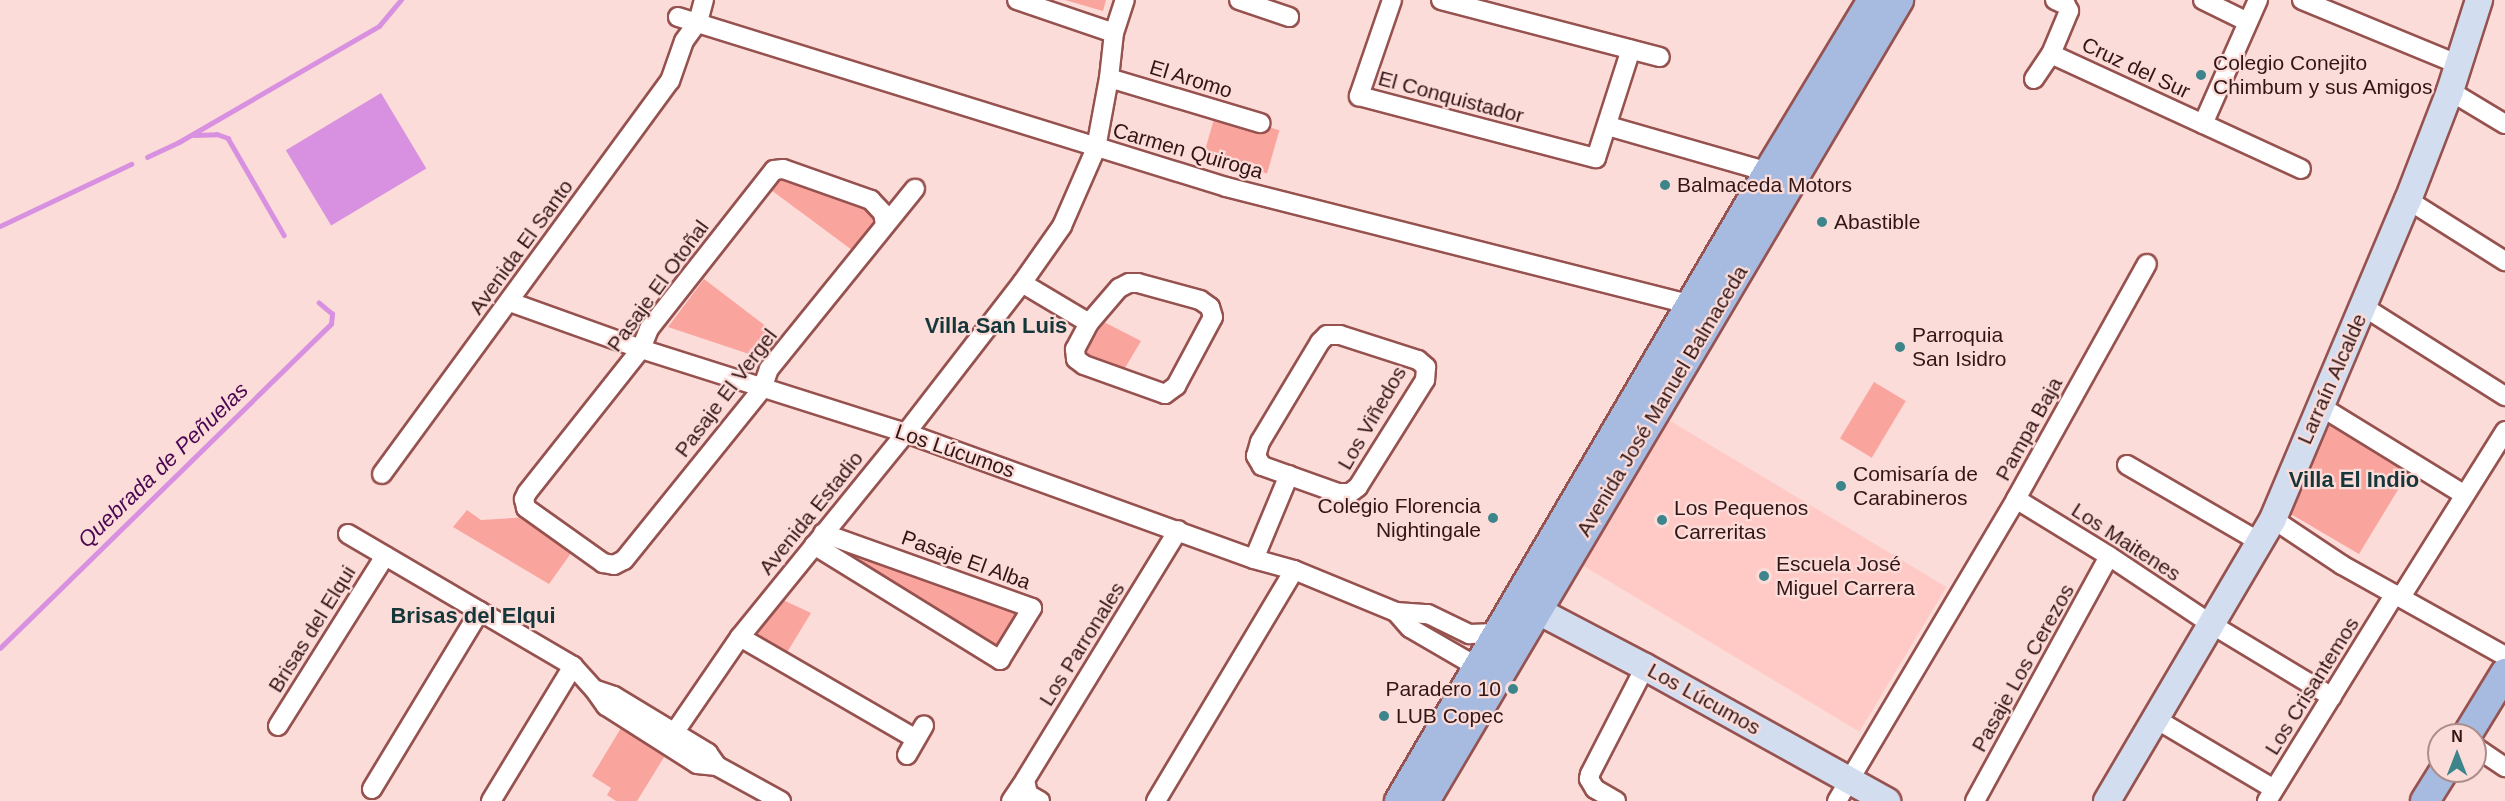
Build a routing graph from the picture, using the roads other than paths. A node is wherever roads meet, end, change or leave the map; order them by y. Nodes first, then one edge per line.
1 (704, 0) edge
2 (1017, 0) edge
3 (1125, 0) edge
4 (1239, 0) edge
5 (1392, 0) edge
6 (1441, 0) edge
7 (1872, 0) edge
8 (1899, 0) edge
9 (2203, 0) edge
10 (2258, 0) edge
11 (2301, 0) edge
12 (2479, 0) edge
13 (2063, 5) edge
14 (681, 8) edge
15 (1289, 16) dead end
16 (698, 22) junction
17 (2248, 22) junction
18 (1114, 33) junction
19 (684, 41) junction
20 (1631, 49) junction
21 (2051, 54) junction
22 (1660, 57) dead end
23 (2457, 64) junction
24 (1109, 78) junction
25 (2034, 79) dead end
26 (2450, 91) junction
27 (1260, 123) dead end
28 (2203, 124) junction
29 (2505, 124) edge
30 (1608, 126) junction
31 (1096, 148) junction
32 (2301, 169) dead end
33 (1768, 172) junction
34 (915, 189) dead end
35 (2408, 200) junction
36 (885, 225) junction
37 (2505, 261) edge
38 (2147, 264) dead end
39 (1022, 283) junction
40 (510, 302) junction
41 (1692, 305) junction
42 (2364, 307) junction
43 (1089, 323) junction
44 (641, 349) junction
45 (762, 389) junction
46 (2505, 396) edge
47 (2320, 406) junction
48 (2505, 431) edge
49 (906, 433) junction
50 (2127, 465) dead end
51 (382, 474) dead end
52 (1289, 475) junction
53 (2463, 494) junction
54 (2016, 499) junction
55 (526, 508) joint
56 (2273, 519) junction
57 (1178, 530) junction
58 (348, 534) dead end
59 (819, 539) junction
60 (2260, 542) junction
61 (385, 556) junction
62 (2109, 556) junction
63 (1254, 559) junction
64 (1294, 570) junction
65 (2398, 596) junction
66 (1528, 605) junction
67 (480, 611) junction
68 (1396, 612) junction
69 (2211, 624) junction
70 (1497, 633) junction
71 (740, 637) junction
72 (2505, 656) edge
73 (573, 666) junction
74 (1645, 667) junction
75 (1487, 673) junction
76 (2505, 673) edge
77 (594, 689) junction
78 (2332, 697) junction
79 (2156, 719) junction
80 (2474, 723) edge
81 (278, 726) dead end
82 (674, 732) junction
83 (916, 740) dead end
84 (2487, 755) edge
85 (717, 766) junction
86 (2505, 767) edge
87 (1850, 779) junction
88 (1024, 780) junction
89 (2436, 783) edge
90 (372, 789) dead end
91 (1592, 795) edge
92 (2271, 795) edge
93 (491, 801) edge
94 (781, 801) edge
95 (1011, 801) edge
96 (1040, 801) edge
97 (1156, 801) edge
98 (1399, 801) edge
99 (1425, 801) edge
100 (1616, 801) edge
101 (1837, 801) edge
102 (1887, 801) edge
103 (1976, 801) edge
104 (2107, 801) edge
105 (2425, 801) edge

1 - 16 street, Avenida El Santo
2 - 18 street
3 - 18 street, Avenida Estadio
4 - 15 street
5 - 30 street, El Conquistador
6 - 20 street
7 - 33 main road, Avenida José Manuel Balmaceda
8 - 66 main road, Avenida José Manuel Balmaceda
9 - 17 street
10 - 17 street
11 - 23 street
12 - 23 street, Larraín Alcalde
13 - 21 street, Cruz del Sur
14 - 16 street, Carmen Quiroga
14 - 19 street
16 - 19 street, Avenida El Santo
16 - 31 street, Carmen Quiroga
17 - 28 street
18 - 24 street, Avenida Estadio
19 - 40 street, Avenida El Santo
20 - 22 street
20 - 30 street, El Conquistador
21 - 25 street, Cruz del Sur
21 - 28 street, Cruz del Sur
23 - 26 street, Larraín Alcalde
24 - 27 street, El Aromo
24 - 31 street, Avenida Estadio
26 - 29 street
26 - 35 street, Larraín Alcalde
28 - 32 street, Cruz del Sur
30 - 33 street
31 - 39 street, Avenida Estadio
31 - 41 street, Carmen Quiroga
33 - 41 main road, Avenida José Manuel Balmaceda
34 - 36 street, Pasaje El Vergel
35 - 37 street
35 - 42 street, Larraín Alcalde
36 - 44 street, Pasaje El Otoñal
36 - 45 street, Pasaje El Vergel
38 - 54 street, Pampa Baja
39 - 43 street
39 - 49 street, Avenida Estadio
40 - 44 street, Los Lúcumos
40 - 51 street, Avenida El Santo
41 - 66 main road, Avenida José Manuel Balmaceda
42 - 46 street
42 - 47 street, Larraín Alcalde
43 - 43 street
44 - 45 street, Los Lúcumos
44 - 55 street, Pasaje El Otoñal
45 - 49 street, Los Lúcumos
45 - 55 street, Pasaje El Vergel
47 - 53 street
47 - 56 street, Larraín Alcalde
48 - 53 street, Los Crisantemos
49 - 57 street, Los Lúcumos
49 - 59 street, Avenida Estadio
50 - 60 street
52 - 52 street, Los Viñedos
52 - 63 street
53 - 65 street, Los Crisantemos
54 - 62 street, Los Maitenes
54 - 87 street, Pampa Baja
56 - 60 street, Larraín Alcalde
56 - 65 street
57 - 63 street, Los Lúcumos
57 - 88 street, Los Parronales
58 - 61 street, Brisas del Elqui
59 - 59 street, Pasaje El Alba
59 - 71 street, Avenida Estadio
60 - 69 street, Larraín Alcalde
61 - 67 street, Brisas del Elqui
61 - 81 street, Brisas del Elqui
62 - 69 street, Los Maitenes
62 - 103 street, Pasaje Los Cerezos
63 - 64 street, Los Lúcumos
64 - 68 street, Los Lúcumos
64 - 97 street
65 - 72 street
65 - 78 street, Los Crisantemos
66 - 70 main road, Avenida José Manuel Balmaceda
66 - 74 street, Los Lúcumos
66 - 75 main road, Avenida José Manuel Balmaceda
67 - 73 street, Brisas del Elqui
67 - 90 street
68 - 70 street, Los Lúcumos
68 - 75 street, Los Lúcumos
69 - 78 street, Los Maitenes
69 - 79 street, Larraín Alcalde
70 - 75 main road, Avenida José Manuel Balmaceda
71 - 82 street, Avenida Estadio
71 - 83 street
73 - 77 street, Brisas del Elqui
73 - 93 street
74 - 87 street, Los Lúcumos
74 - 91 street
75 - 98 main road, Avenida José Manuel Balmaceda
75 - 99 main road, Avenida José Manuel Balmaceda
76 - 80 main road
77 - 82 street, Brisas del Elqui
77 - 85 street, Brisas del Elqui
78 - 92 street, Los Crisantemos
79 - 92 street
79 - 104 street, Larraín Alcalde
82 - 85 street, Brisas del Elqui
84 - 86 street
85 - 94 street, Brisas del Elqui
87 - 101 street, Pampa Baja
87 - 102 street, Los Lúcumos
88 - 95 street, Los Parronales
88 - 96 street
89 - 105 main road
91 - 100 street

